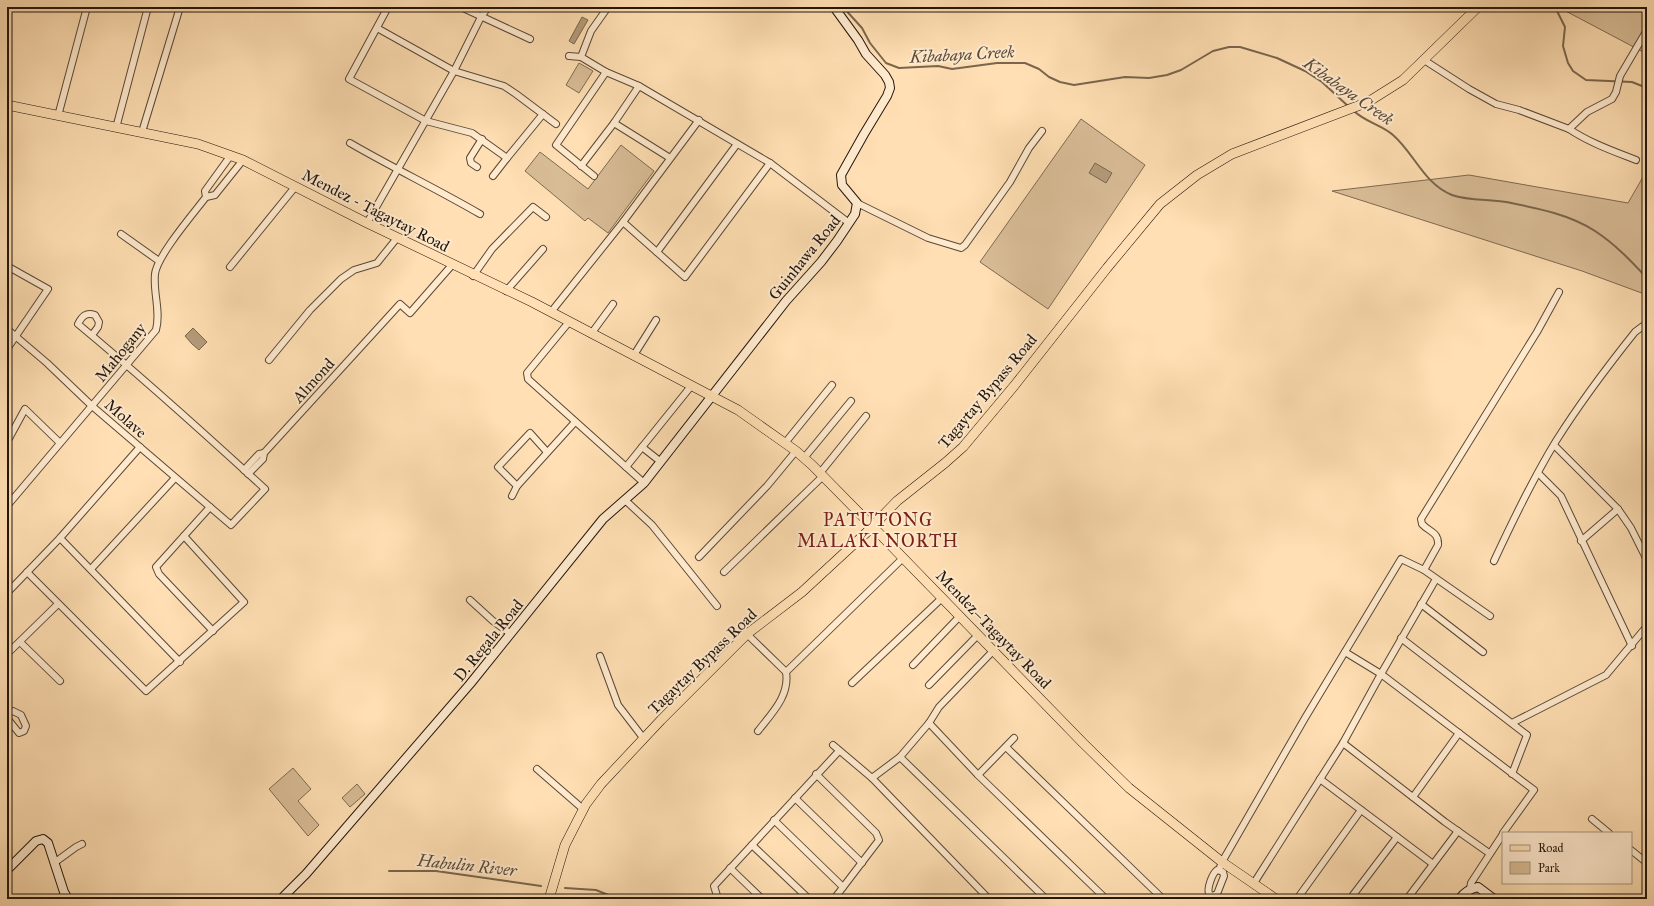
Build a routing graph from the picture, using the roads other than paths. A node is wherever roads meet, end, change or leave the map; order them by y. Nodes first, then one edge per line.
1 (87, 7) edge
2 (148, 7) edge
3 (180, 7) edge
4 (388, 7) edge
5 (461, 7) edge
6 (488, 7) edge
7 (608, 7) edge
8 (834, 7) edge
9 (1478, 7) edge
10 (481, 17) junction
11 (377, 28) junction
12 (1647, 30) edge
13 (530, 39) dead end
14 (569, 56) dead end
15 (581, 57) junction
16 (1424, 60) junction
17 (454, 71) junction
18 (606, 72) junction
19 (639, 86) junction
20 (7, 105) edge
21 (543, 114) junction
22 (58, 116) junction
23 (699, 120) junction
24 (426, 121) junction
25 (614, 123) junction
26 (556, 124) dead end
27 (116, 128) junction
28 (1569, 129) junction
29 (1042, 131) dead end
30 (142, 132) junction
31 (482, 139) junction
32 (350, 143) dead end
33 (737, 144) junction
34 (231, 155) junction
35 (507, 158) junction
36 (670, 158) junction
37 (243, 160) junction
38 (1636, 160) dead end
39 (770, 163) junction
40 (582, 166) junction
41 (477, 167) dead end
42 (396, 170) junction
43 (220, 171) junction
44 (493, 176) dead end
45 (594, 176) dead end
46 (229, 177) junction
47 (295, 186) junction
48 (206, 197) junction
49 (857, 203) junction
50 (480, 214) dead end
51 (546, 217) dead end
52 (623, 222) junction
53 (849, 223) junction
54 (367, 224) junction
55 (121, 234) dead end
56 (397, 238) junction
57 (543, 249) dead end
58 (657, 252) junction
59 (159, 261) junction
60 (452, 265) junction
61 (7, 266) edge
62 (230, 267) dead end
63 (473, 276) junction
64 (506, 291) junction
65 (1559, 292) dead end
66 (613, 304) dead end
67 (551, 312) junction
68 (656, 320) dead end
69 (569, 322) junction
70 (1647, 327) edge
71 (7, 329) edge
72 (592, 334) junction
73 (92, 335) dead end
74 (16, 336) junction
75 (7, 349) edge
76 (634, 355) junction
77 (269, 360) dead end
78 (127, 364) junction
79 (692, 385) junction
80 (832, 385) dead end
81 (712, 396) junction
82 (851, 401) dead end
83 (92, 406) junction
84 (866, 416) dead end
85 (575, 422) junction
86 (7, 442) edge
87 (60, 443) junction
88 (785, 443) junction
89 (1554, 445) junction
90 (140, 447) junction
91 (642, 447) junction
92 (796, 451) junction
93 (547, 452) junction
94 (804, 458) junction
95 (661, 462) junction
96 (626, 467) junction
97 (246, 472) junction
98 (1538, 473) junction
99 (821, 475) junction
100 (175, 478) junction
101 (644, 483) junction
102 (517, 486) junction
103 (512, 496) dead end
104 (625, 500) junction
105 (7, 506) edge
106 (210, 507) junction
107 (1618, 509) junction
108 (872, 526) junction
109 (184, 536) junction
110 (60, 538) junction
111 (1581, 541) junction
112 (699, 557) dead end
113 (904, 558) junction
114 (1647, 560) edge
115 (1494, 561) dead end
116 (91, 569) junction
117 (1424, 570) junction
118 (27, 572) junction
119 (724, 572) dead end
120 (1436, 579) junction
121 (7, 593) edge
122 (942, 598) junction
123 (470, 600) dead end
124 (58, 604) junction
125 (1421, 604) junction
126 (717, 606) dead end
127 (960, 616) junction
128 (1490, 616) dead end
129 (1647, 626) edge
130 (213, 631) junction
131 (511, 634) junction
132 (748, 634) junction
133 (978, 635) junction
134 (1401, 638) junction
135 (20, 642) junction
136 (1632, 646) junction
137 (993, 651) junction
138 (1345, 652) junction
139 (1483, 652) dead end
140 (7, 654) edge
141 (600, 656) dead end
142 (180, 662) junction
143 (913, 665) dead end
144 (786, 672) junction
145 (1381, 674) junction
146 (60, 682) dead end
147 (852, 683) dead end
148 (929, 685) dead end
149 (7, 714) edge
150 (7, 718) edge
151 (1512, 723) junction
152 (929, 724) junction
153 (758, 731) dead end
154 (1459, 733) junction
155 (1014, 738) dead end
156 (644, 739) junction
157 (1343, 743) junction
158 (833, 745) dead end
159 (1006, 747) junction
160 (839, 751) junction
161 (900, 757) junction
162 (537, 768) dead end
163 (816, 774) junction
164 (1512, 774) junction
165 (978, 775) junction
166 (872, 778) junction
167 (1320, 779) junction
168 (1413, 797) junction
169 (795, 798) junction
170 (583, 810) junction
171 (1362, 810) junction
172 (1592, 819) dead end
173 (774, 820) junction
174 (1458, 831) junction
175 (1504, 832) edge
176 (1608, 832) edge
177 (1502, 834) edge
178 (1397, 837) junction
179 (82, 844) dead end
180 (752, 845) junction
181 (1632, 851) edge
182 (1489, 853) junction
183 (862, 863) junction
184 (1647, 863) edge
185 (54, 864) junction
186 (1433, 864) junction
187 (1221, 866) junction
188 (730, 868) junction
189 (7, 870) edge
190 (1254, 884) junction
191 (843, 887) junction
192 (1470, 889) junction
193 (1647, 896) edge
194 (1212, 898) edge
195 (68, 899) edge
196 (281, 899) edge
197 (549, 899) edge
198 (718, 899) edge
199 (762, 899) edge
200 (809, 899) edge
201 (834, 899) edge
202 (989, 899) edge
203 (1046, 899) edge
204 (1106, 899) edge
205 (1163, 899) edge
206 (1276, 899) edge
207 (1297, 899) edge
208 (1350, 899) edge
209 (1406, 899) edge
210 (1459, 899) edge
211 (1494, 899) edge
212 (1645, 899) edge

1 - 22 street
2 - 27 street
3 - 30 street
4 - 11 street
5 - 10 street
6 - 10 street
7 - 15 street
8 - 49 street, Guinhawa Road
9 - 16 main road, Tagaytay Bypass Road
10 - 13 street
10 - 17 street
11 - 17 street
11 - 24 street
12 - 28 street
14 - 15 street
15 - 18 street
16 - 28 street
16 - 108 main road, Tagaytay Bypass Road
17 - 21 street
17 - 24 street
18 - 19 street
18 - 40 street
19 - 23 street
19 - 25 street
20 - 22 main road, Mendez - Tagaytay Road
21 - 26 street
21 - 35 street
22 - 27 main road, Mendez - Tagaytay Road
23 - 33 street
23 - 36 street
24 - 31 street
24 - 42 street
25 - 36 street
25 - 40 street
27 - 30 main road, Mendez - Tagaytay Road
28 - 38 street
29 - 49 street
30 - 34 main road, Mendez - Tagaytay Road
31 - 35 street
31 - 41 street
32 - 42 street
33 - 39 street
33 - 58 street
34 - 37 main road, Mendez - Tagaytay Road
34 - 43 street, Mahogany
35 - 44 street
36 - 52 street
37 - 46 street
37 - 47 main road, Mendez - Tagaytay Road
39 - 53 street
39 - 58 street
40 - 45 street
42 - 50 street
42 - 54 street
43 - 46 street
43 - 48 street, Mahogany
46 - 48 street
47 - 54 main road, Mendez - Tagaytay Road
47 - 62 street
48 - 59 street, Mahogany
49 - 53 street, Guinhawa Road
51 - 63 street
52 - 58 street
52 - 67 street
53 - 81 street, Guinhawa Road
54 - 56 main road, Mendez - Tagaytay Road
55 - 59 street
56 - 60 main road, Mendez - Tagaytay Road
56 - 77 street
57 - 64 street
59 - 78 street, Mahogany
60 - 63 main road, Mendez - Tagaytay Road
60 - 97 street, Almond
61 - 74 street
63 - 64 main road, Mendez - Tagaytay Road
64 - 67 main road, Mendez - Tagaytay Road
65 - 117 street
66 - 72 street
67 - 69 main road, Mendez - Tagaytay Road
68 - 76 street
69 - 72 main road, Mendez - Tagaytay Road
69 - 85 street
70 - 89 street
71 - 74 street, Molave
72 - 76 main road, Mendez - Tagaytay Road
73 - 78 street
74 - 75 street
74 - 83 street, Molave
76 - 79 main road, Mendez - Tagaytay Road
78 - 83 street, Mahogany
78 - 97 street
79 - 81 main road, Mendez - Tagaytay Road
79 - 91 street
80 - 88 street
81 - 88 main road, Mendez–Tagaytay Road
81 - 95 street, D. Regala Road
82 - 94 street
83 - 87 street, Mahogany
83 - 90 street, Molave
84 - 99 street
85 - 93 street
85 - 96 street
86 - 87 street
87 - 105 street, Mahogany
88 - 92 main road, Mendez–Tagaytay Road
89 - 98 street
89 - 107 street
90 - 100 street, Molave
90 - 110 street
91 - 95 street
91 - 96 street
92 - 94 main road, Mendez–Tagaytay Road
92 - 112 street
93 - 102 street
93 - 102 street
94 - 99 main road, Mendez–Tagaytay Road
95 - 101 street, D. Regala Road
96 - 101 street
97 - 106 street, Molave
98 - 111 street
98 - 115 street
99 - 108 main road, Mendez–Tagaytay Road
99 - 119 street
100 - 106 street, Molave
100 - 116 street
101 - 104 street, D. Regala Road
102 - 103 street
104 - 126 street
104 - 131 street, D. Regala Road
106 - 109 street
107 - 111 street
107 - 114 street
108 - 113 main road, Mendez–Tagaytay Road
108 - 132 main road, Tagaytay Bypass Road
109 - 130 street
109 - 130 street
110 - 116 street
110 - 118 street
111 - 136 street
113 - 122 main road, Mendez–Tagaytay Road
113 - 144 street
116 - 142 street
117 - 120 street
117 - 138 street
118 - 121 street
118 - 124 street
120 - 125 street
120 - 128 street
122 - 127 main road, Mendez–Tagaytay Road
122 - 147 street
123 - 131 street
124 - 135 street
124 - 142 street
125 - 134 street
125 - 139 street
127 - 133 main road, Mendez–Tagaytay Road
127 - 143 street
129 - 136 street
130 - 142 street
131 - 196 street, D. Regala Road
132 - 144 street
132 - 156 main road, Tagaytay Bypass Road
133 - 137 main road, Mendez–Tagaytay Road
133 - 148 street
134 - 145 street
134 - 151 street
135 - 140 street
135 - 146 street
136 - 151 street
137 - 152 street
137 - 187 main road, Mendez–Tagaytay Road
138 - 145 street
138 - 187 street
141 - 156 street
144 - 153 street
145 - 154 street
145 - 157 street
149 - 150 street
151 - 164 street
152 - 161 street
152 - 165 street
154 - 164 street
154 - 168 street
155 - 159 street
156 - 170 main road, Tagaytay Bypass Road
157 - 167 street
157 - 168 street
158 - 160 street
159 - 165 street
159 - 205 street
160 - 163 street
160 - 166 street
161 - 166 street
161 - 203 street
162 - 170 street
163 - 169 street
163 - 183 street
164 - 175 street
165 - 204 street
166 - 202 street
167 - 171 street
167 - 190 street
168 - 174 street
169 - 173 street
169 - 183 street
170 - 197 main road, Tagaytay Bypass Road
171 - 178 street
171 - 207 street
172 - 176 street
173 - 180 street
173 - 191 street
174 - 182 street
174 - 186 street
177 - 182 street
178 - 186 street
178 - 208 street
179 - 185 street
180 - 188 street
180 - 200 street
181 - 184 street
182 - 192 street
183 - 191 street
185 - 189 street
185 - 195 street
186 - 209 street
187 - 190 main road, Mendez–Tagaytay Road
187 - 194 street
187 - 194 street
188 - 198 street
188 - 199 street
190 - 206 main road, Mendez–Tagaytay Road
191 - 201 street
192 - 210 street
192 - 211 street
193 - 212 street

